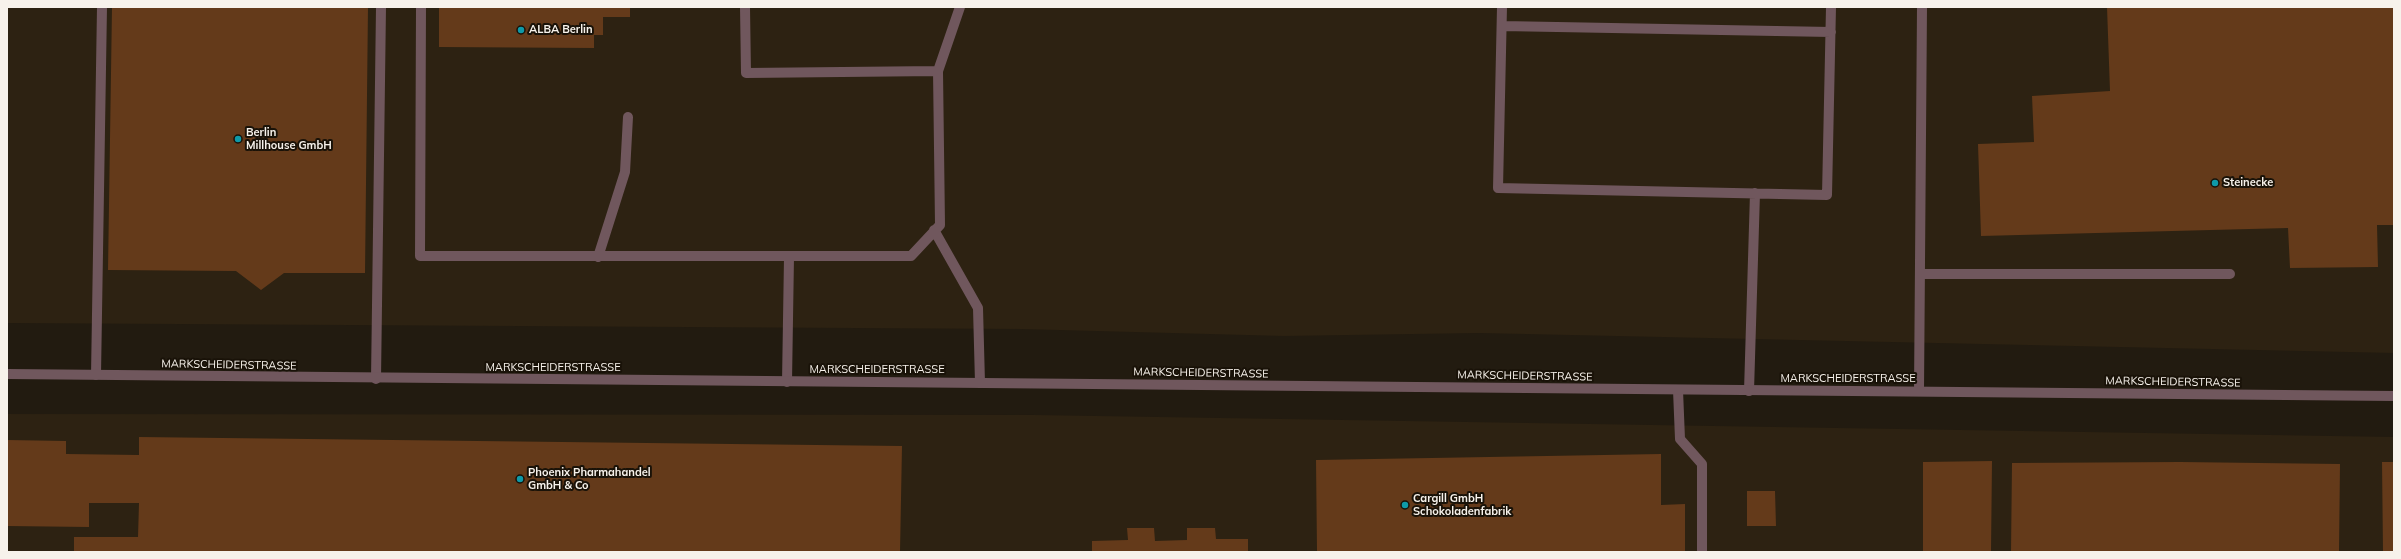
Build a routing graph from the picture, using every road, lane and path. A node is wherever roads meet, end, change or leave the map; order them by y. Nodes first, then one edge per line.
1 (102, 7) edge
2 (381, 7) edge
3 (421, 7) edge
4 (745, 7) edge
5 (960, 7) edge
6 (1502, 7) edge
7 (1831, 7) edge
8 (1922, 7) edge
9 (1502, 26) junction
10 (1831, 32) junction
11 (938, 71) junction
12 (628, 117) dead end
13 (1755, 193) junction
14 (934, 230) junction
15 (598, 257) junction
16 (789, 257) junction
17 (1920, 274) junction
18 (2230, 274) dead end
19 (7, 374) edge
20 (96, 375) junction
21 (376, 379) junction
22 (787, 382) junction
23 (980, 383) junction
24 (1678, 390) junction
25 (1749, 391) junction
26 (1919, 391) junction
27 (2394, 396) edge
28 (1702, 552) edge

1 - 20 street
2 - 21 street
3 - 15 street
4 - 11 street
5 - 11 street
6 - 9 street
7 - 10 street
8 - 17 street
9 - 10 street
9 - 13 street
10 - 13 street
11 - 14 street
12 - 15 street
13 - 25 street
14 - 16 street
14 - 23 street
15 - 16 street
16 - 22 street
17 - 18 street
17 - 26 street
19 - 20 street, MARKSCHEIDERSTRASSE
20 - 21 street, MARKSCHEIDERSTRASSE
21 - 22 street, MARKSCHEIDERSTRASSE
22 - 23 street, MARKSCHEIDERSTRASSE
23 - 24 street, MARKSCHEIDERSTRASSE
24 - 25 street, MARKSCHEIDERSTRASSE
24 - 28 street
25 - 26 street, MARKSCHEIDERSTRASSE
26 - 27 street, MARKSCHEIDERSTRASSE

